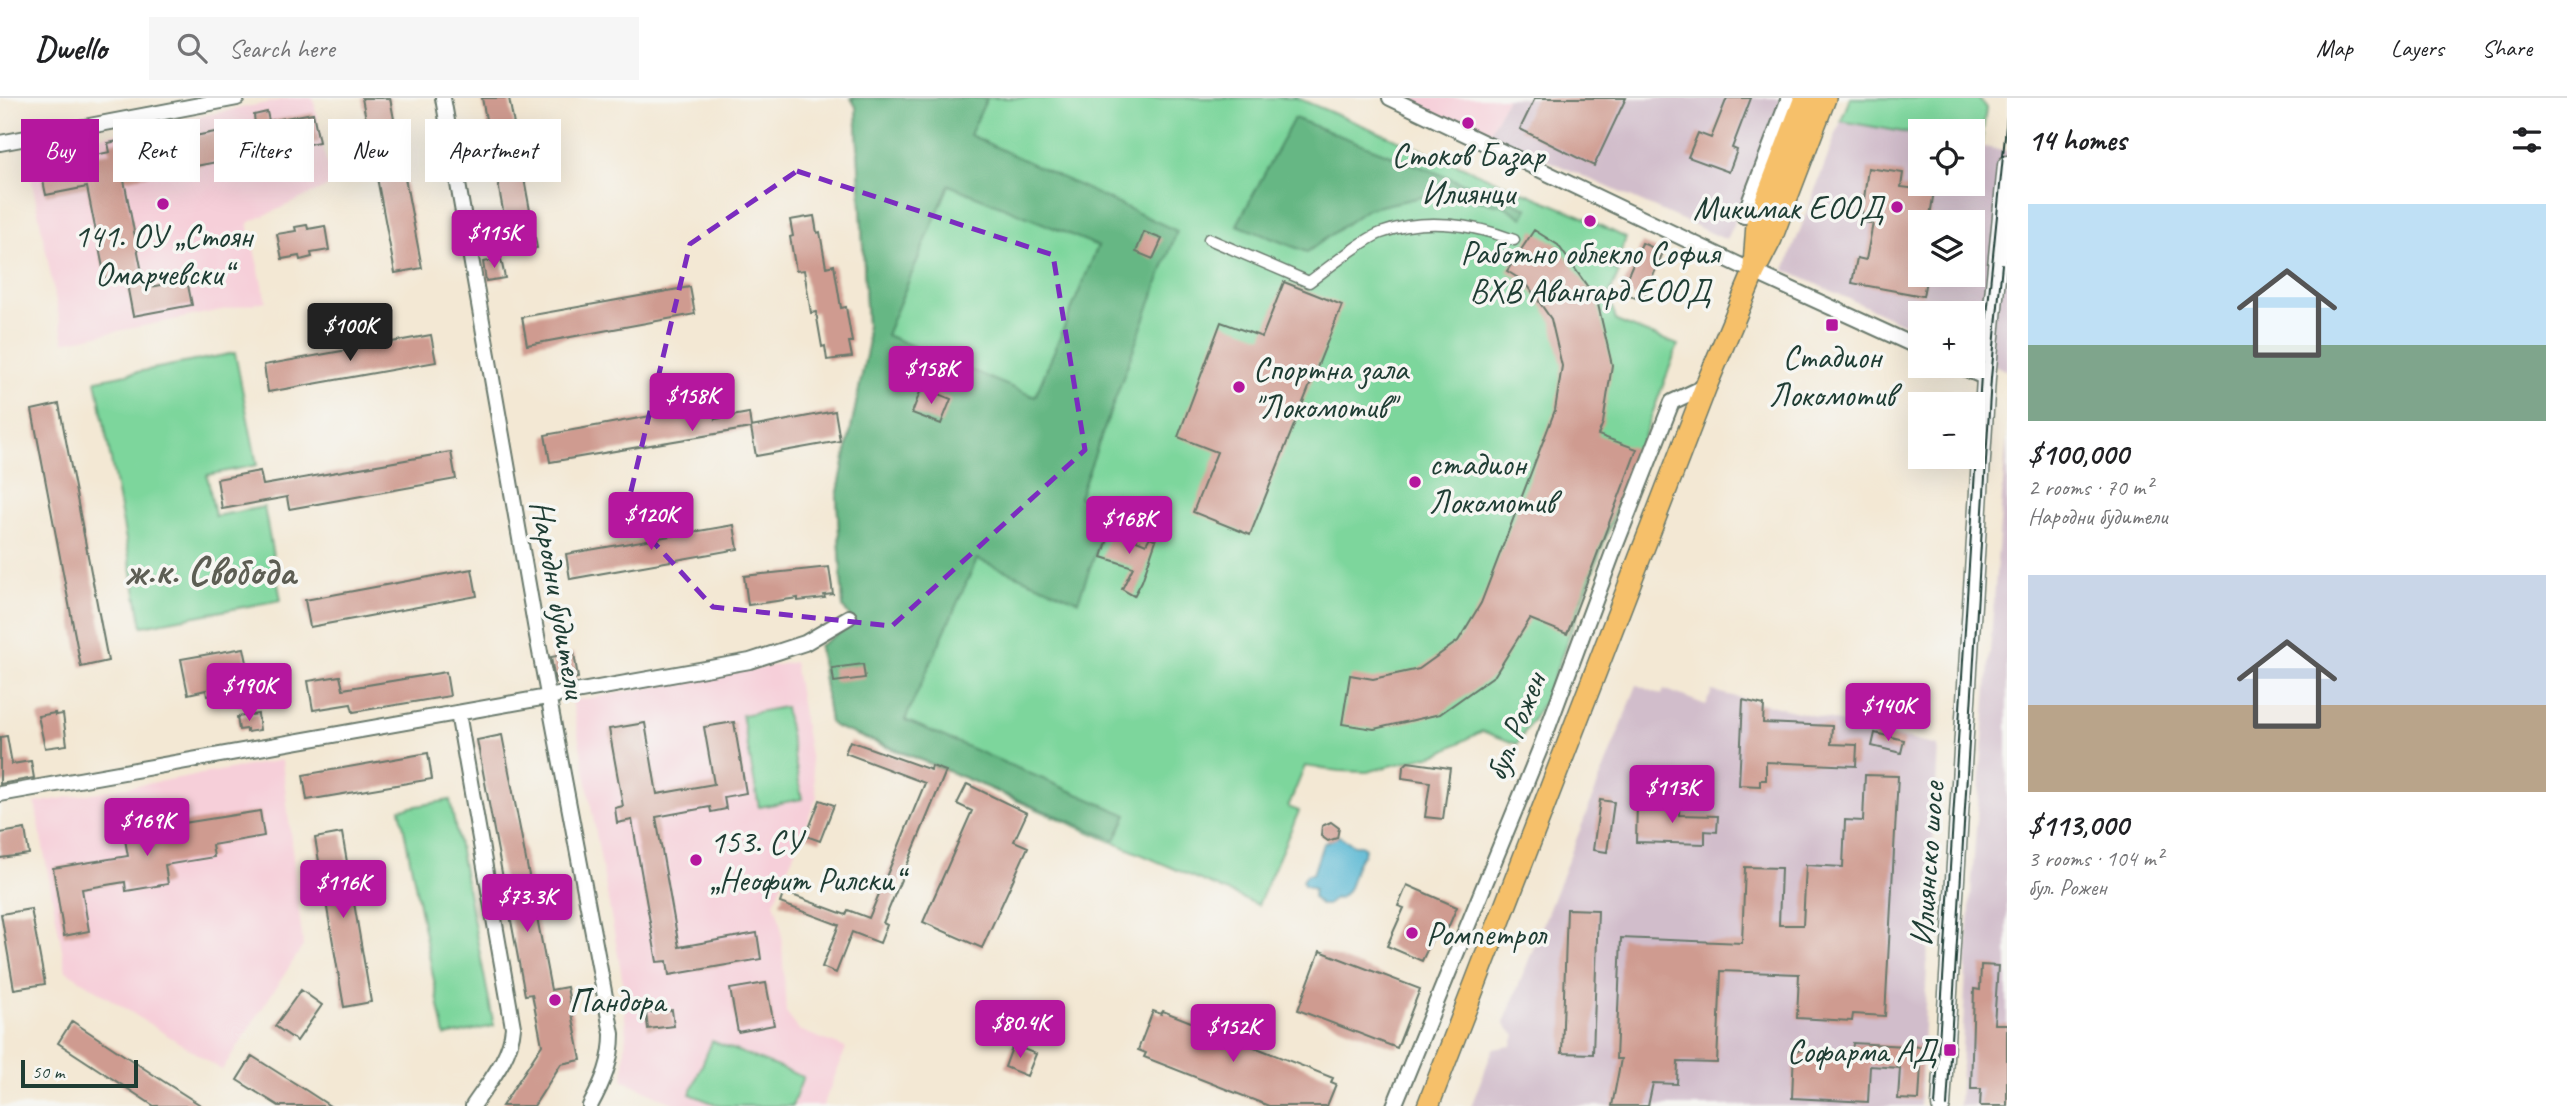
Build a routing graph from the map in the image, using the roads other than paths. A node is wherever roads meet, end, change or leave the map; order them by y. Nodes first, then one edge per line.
1 (237, 98) edge
2 (443, 98) edge
3 (1390, 98) edge
4 (1789, 98) edge
5 (1805, 98) edge
6 (1825, 98) edge
7 (0, 143) edge
8 (2007, 165) edge
9 (1744, 216) dead end
10 (1209, 239) dead end
11 (1514, 240) dead end
12 (1754, 272) junction
13 (1908, 343) edge
14 (1986, 378) joint
15 (1706, 386) junction
16 (849, 617) dead end
17 (549, 697) junction
18 (458, 713) junction
19 (0, 794) edge
20 (473, 1106) edge
21 (590, 1106) edge
22 (1394, 1106) edge
23 (1428, 1106) edge
24 (1941, 1106) edge

1 - 7 street
2 - 17 street, Народни будители
3 - 12 street
4 - 9 street
5 - 12 main road, бул. Рожен
6 - 12 main road, бул. Рожен
8 - 14 street, Илиянско шосе
10 - 11 street
12 - 13 street
12 - 15 main road, бул. Рожен
14 - 24 street, Илиянско шосе
15 - 22 street, бул. Рожен
15 - 23 main road, бул. Рожен
16 - 17 street
17 - 18 street
17 - 21 street, Народни будители
18 - 19 street
18 - 20 street

